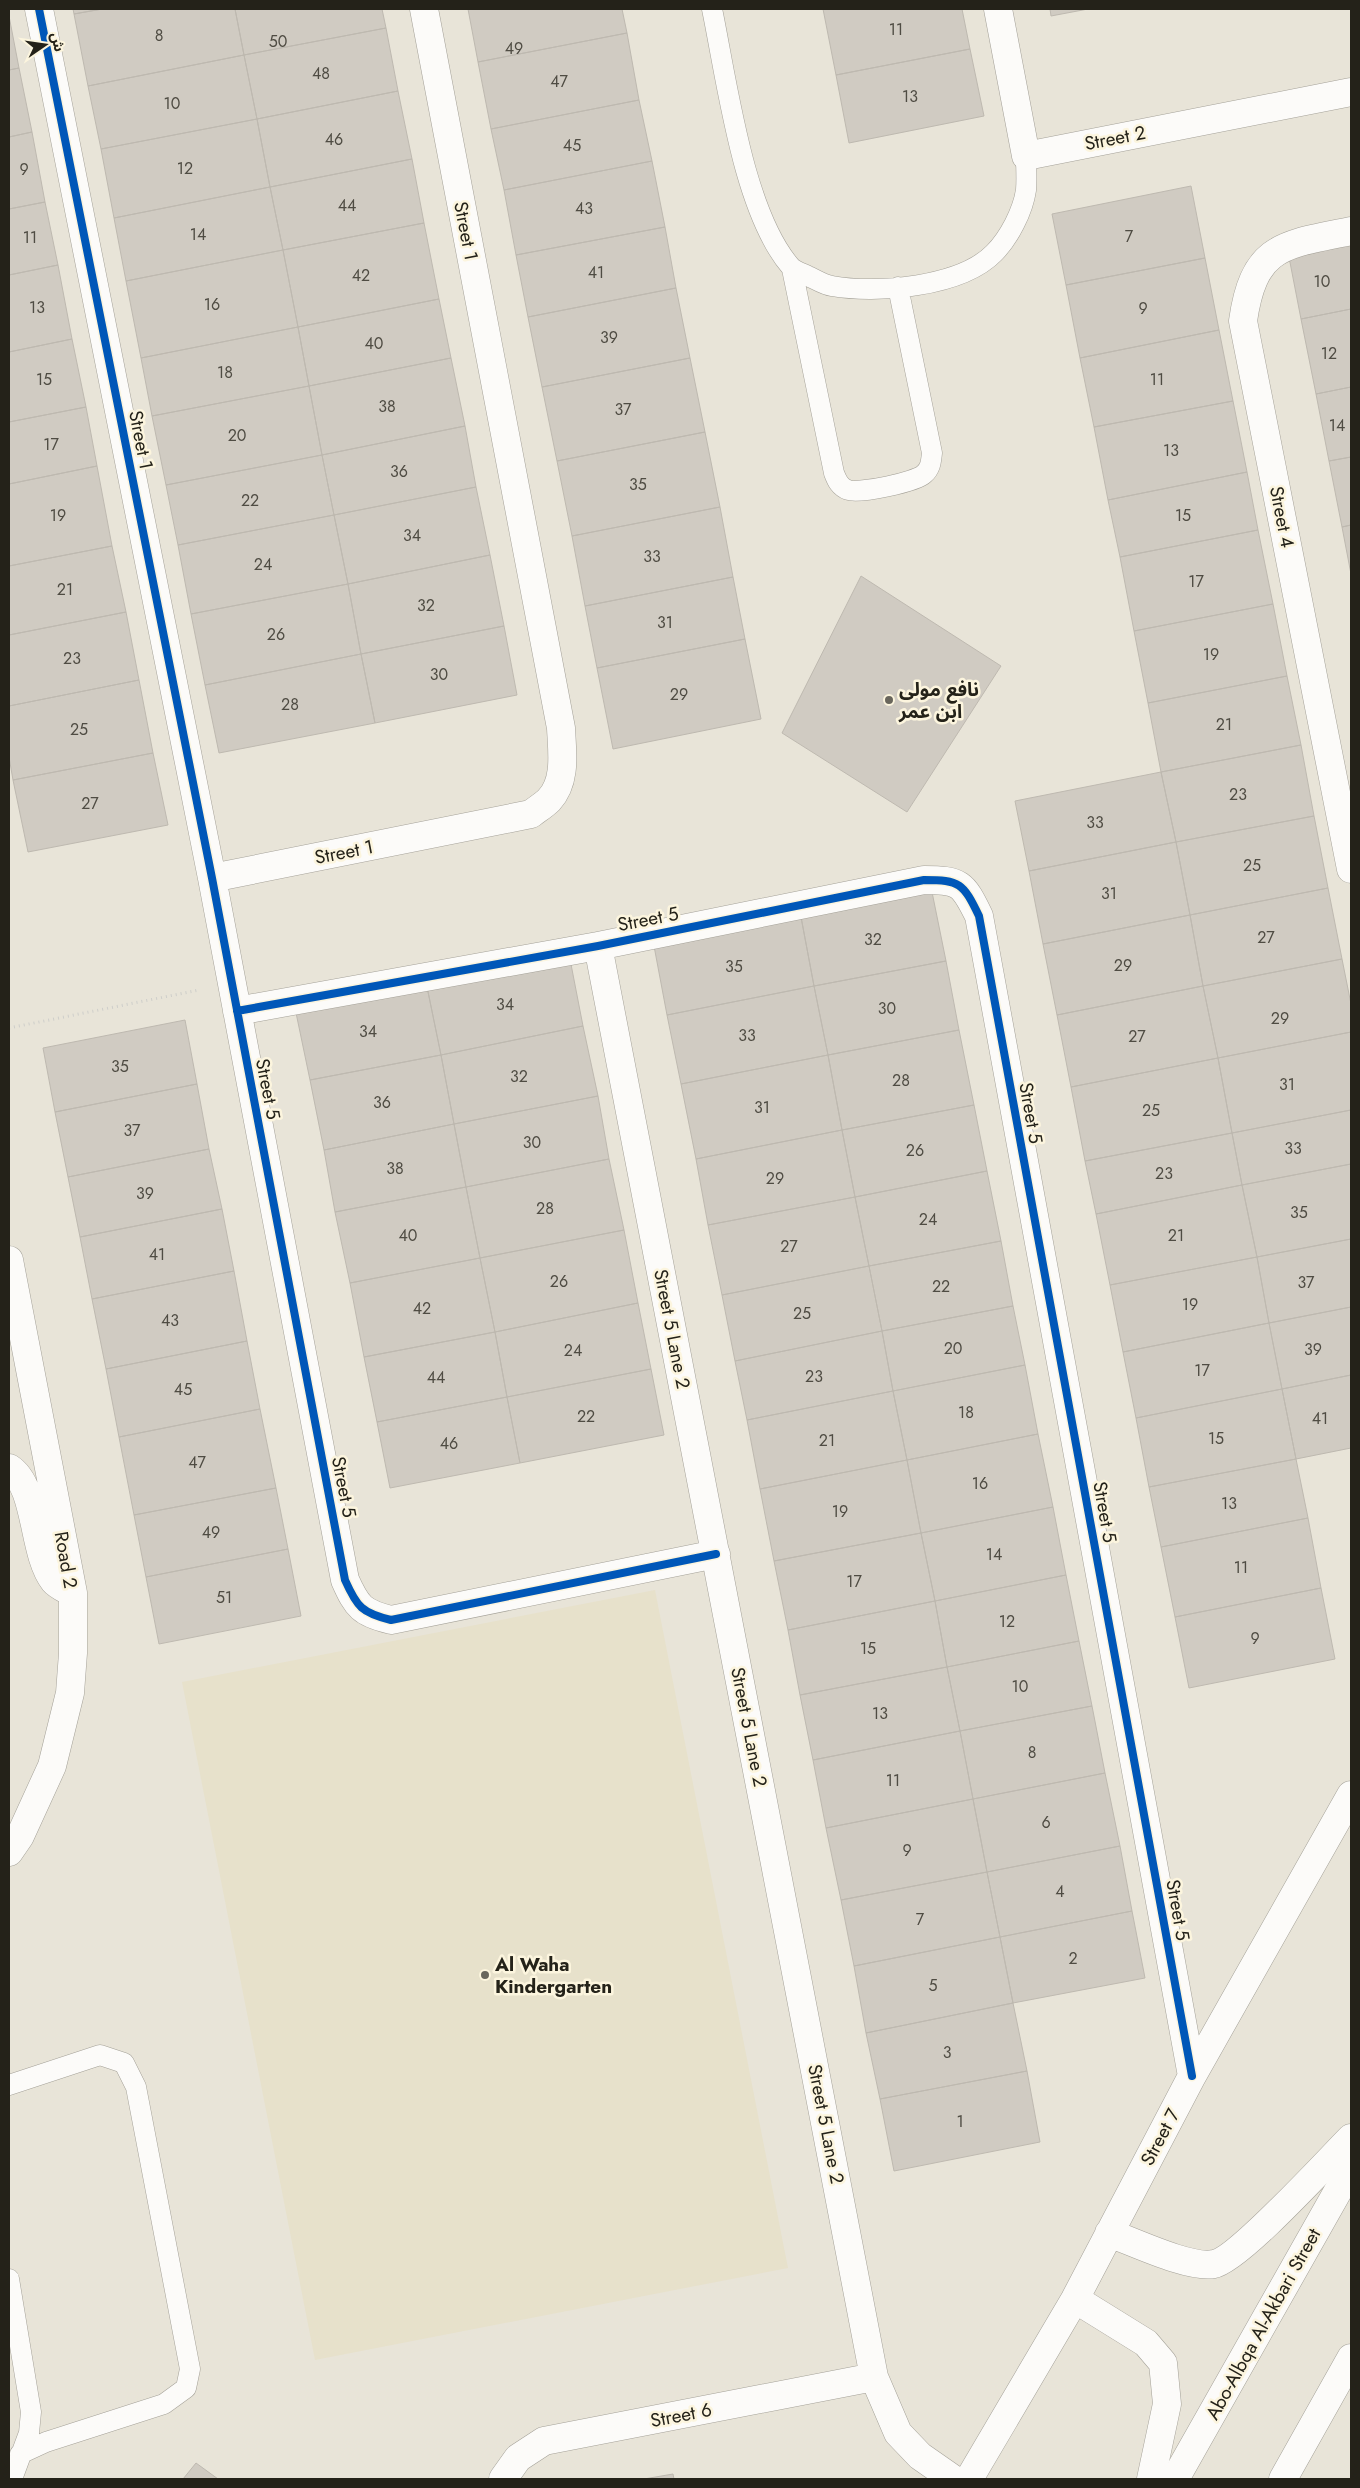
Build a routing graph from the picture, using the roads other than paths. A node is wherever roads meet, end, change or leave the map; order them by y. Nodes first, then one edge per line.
1 (39, 9) edge
2 (424, 9) edge
3 (712, 9) edge
4 (998, 9) edge
5 (1351, 92) edge
6 (1026, 156) junction
7 (1351, 230) edge
8 (792, 269) junction
9 (898, 287) junction
10 (1351, 869) edge
11 (212, 878) junction
12 (598, 946) junction
13 (237, 1011) junction
14 (9, 1260) edge
15 (9, 1468) edge
16 (716, 1554) junction
17 (73, 1594) junction
18 (1351, 1794) edge
19 (9, 1852) edge
20 (1192, 2076) junction
21 (9, 2085) edge
22 (1351, 2138) edge
23 (1351, 2168) edge
24 (1109, 2233) junction
25 (9, 2279) edge
26 (1075, 2299) junction
27 (1351, 2361) edge
28 (874, 2378) junction
29 (20, 2454) junction
30 (12, 2479) edge
31 (503, 2479) edge
32 (953, 2479) edge
33 (969, 2479) edge
34 (1151, 2479) edge
35 (1175, 2479) edge
36 (1283, 2479) edge

1 - 11 street, Street 1
2 - 11 street, Street 1
3 - 8 lane
4 - 6 street
5 - 6 street, Street 2
6 - 9 lane
7 - 10 street, Street 4
8 - 9 lane
8 - 9 lane
11 - 13 street, Street 5
12 - 13 street, Street 5
12 - 16 street, Street 5 Lane 2
12 - 20 street, Street 5
13 - 16 street, Street 5
14 - 17 street, Road 2
15 - 17 street
16 - 28 street, Street 5 Lane 2
17 - 19 street, Road 2
18 - 20 street, Street 7
20 - 24 street, Street 7
21 - 29 lane
22 - 24 street
23 - 35 street, Abo-Albqa Al-Akbari Street
24 - 26 street, Street 7
25 - 29 lane
26 - 33 street, Street 7
26 - 34 street
27 - 36 street
28 - 31 street, Street 6
28 - 32 street, Street 5 Lane 2
29 - 30 lane

